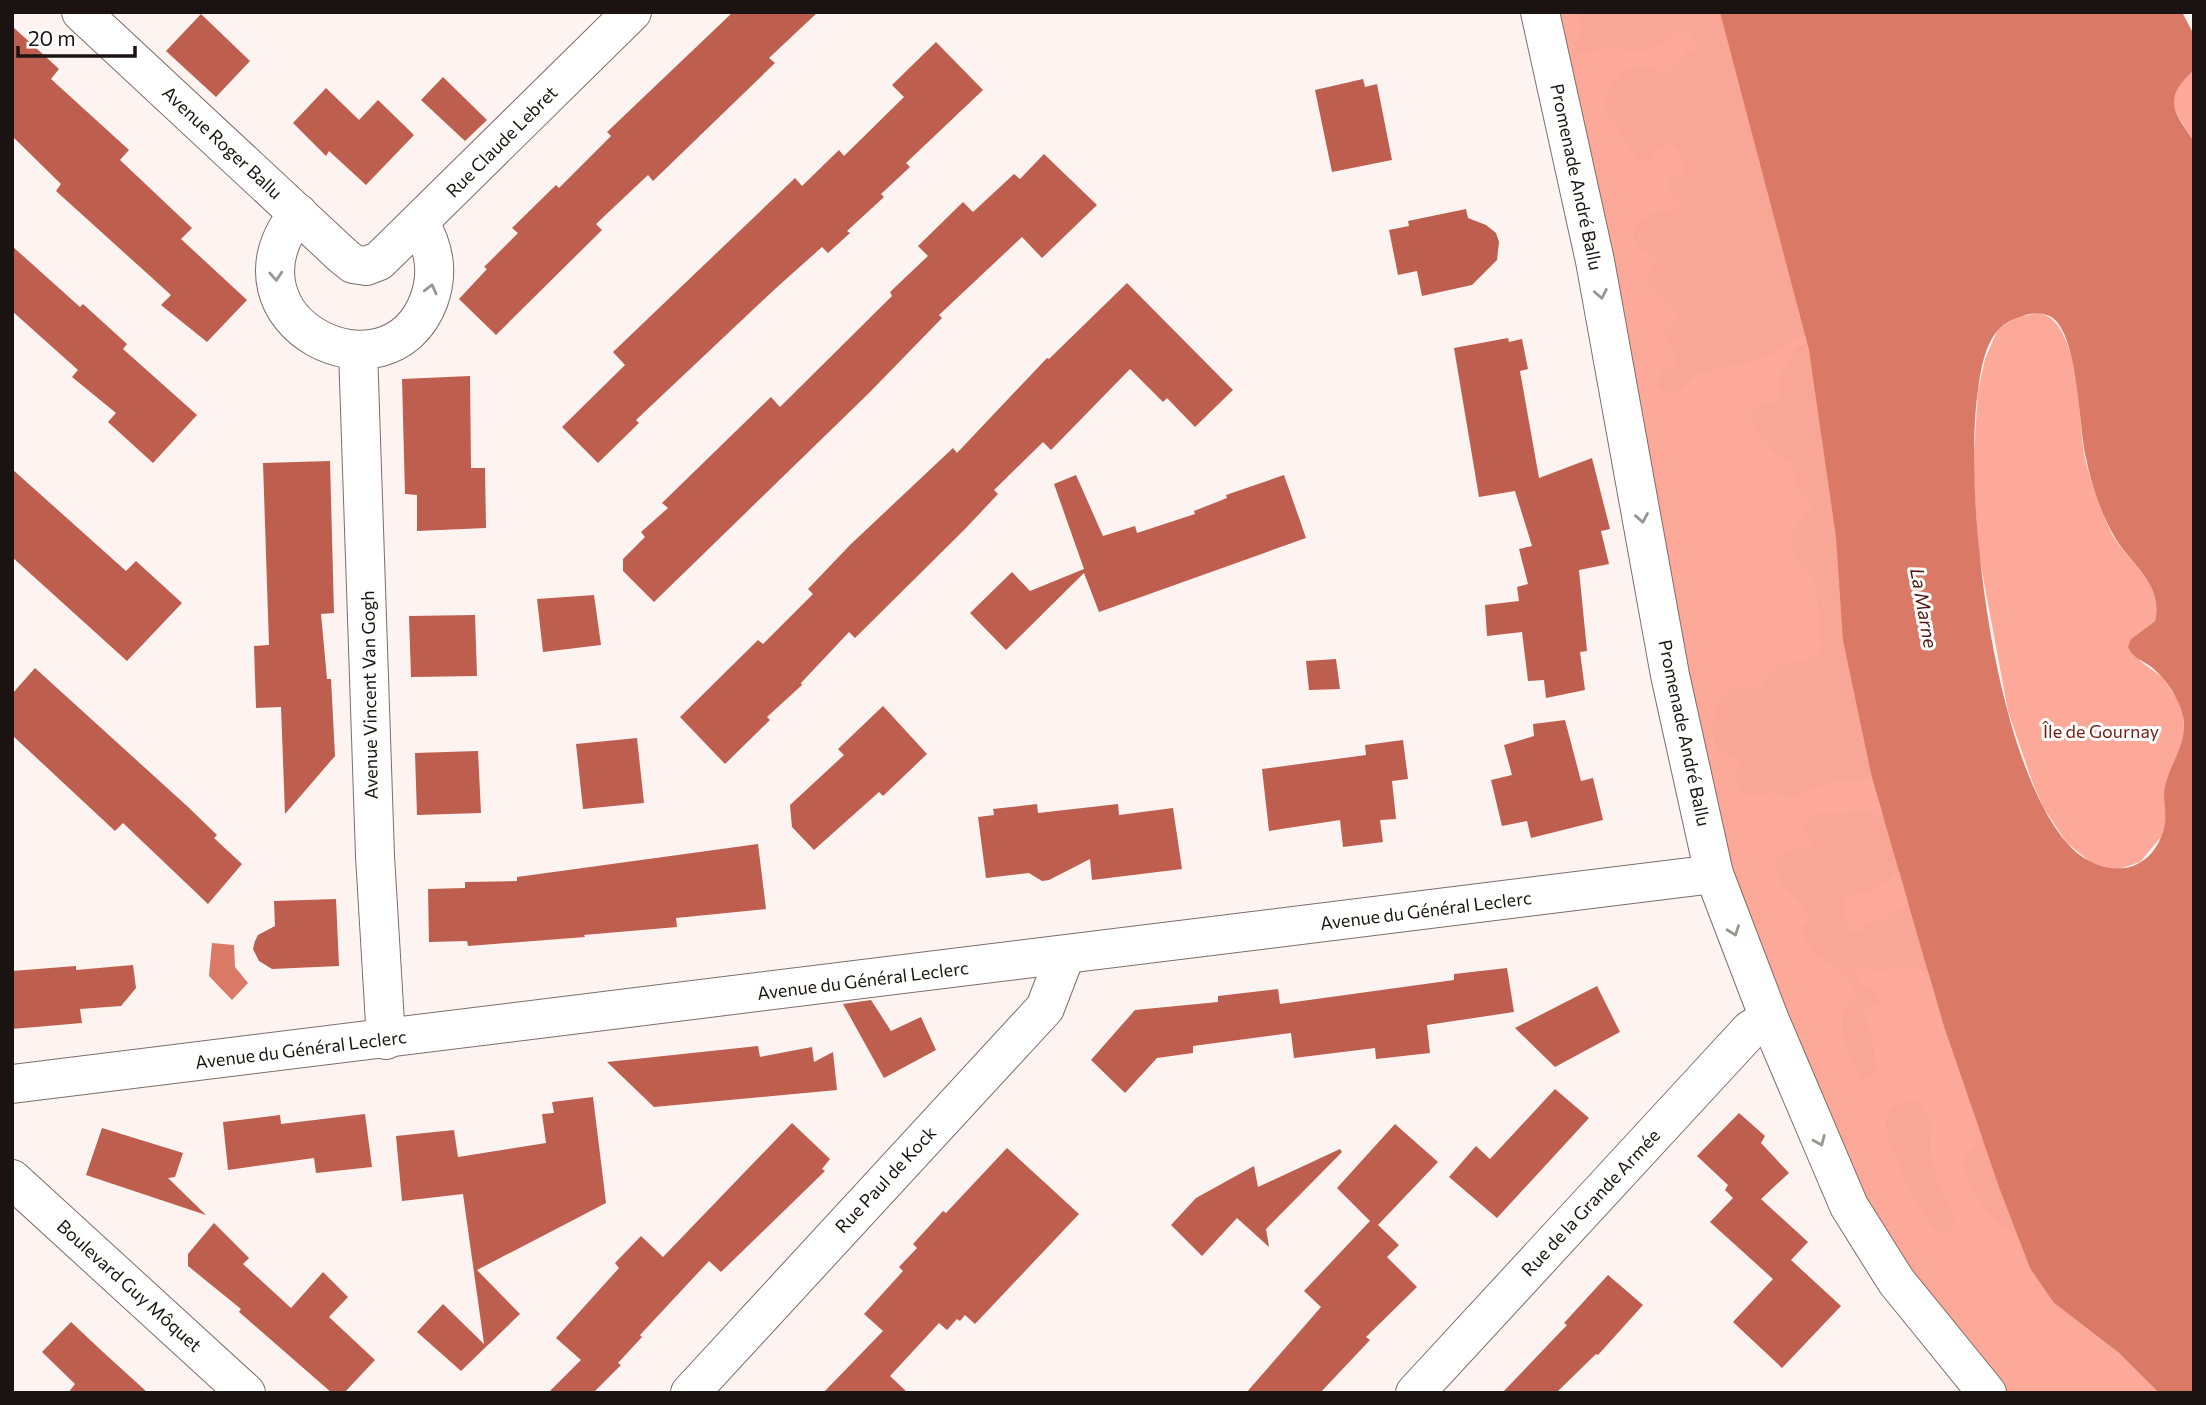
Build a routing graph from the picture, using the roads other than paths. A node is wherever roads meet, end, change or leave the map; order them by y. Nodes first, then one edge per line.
1 (81, 12) edge
2 (632, 12) edge
3 (1540, 12) edge
4 (298, 214) junction
5 (420, 223) junction
6 (366, 266) joint
7 (358, 350) junction
8 (1714, 874) junction
9 (1065, 956) junction
10 (1769, 1017) junction
11 (386, 1040) junction
12 (12, 1084) edge
13 (12, 1179) edge
14 (246, 1393) edge
15 (690, 1393) edge
16 (1415, 1393) edge
17 (1987, 1393) edge

1 - 4 street, Avenue Roger Ballu
2 - 5 street, Rue Claude Lebret
3 -> 8 street, Promenade André Ballu
4 - 6 street, Avenue Roger Ballu
4 -> 7 street
5 - 6 street, Rue Claude Lebret
7 -> 5 street
7 - 11 street, Avenue Vincent Van Gogh
8 - 9 street, Avenue du Général Leclerc
8 -> 10 street, Promenade André Ballu
9 - 11 street, Avenue du Général Leclerc
9 - 15 street, Rue Paul de Kock
10 - 16 street, Rue de la Grande Armée
10 -> 17 street, Promenade André Ballu
11 - 12 street, Avenue du Général Leclerc
13 - 14 street, Boulevard Guy Môquet

